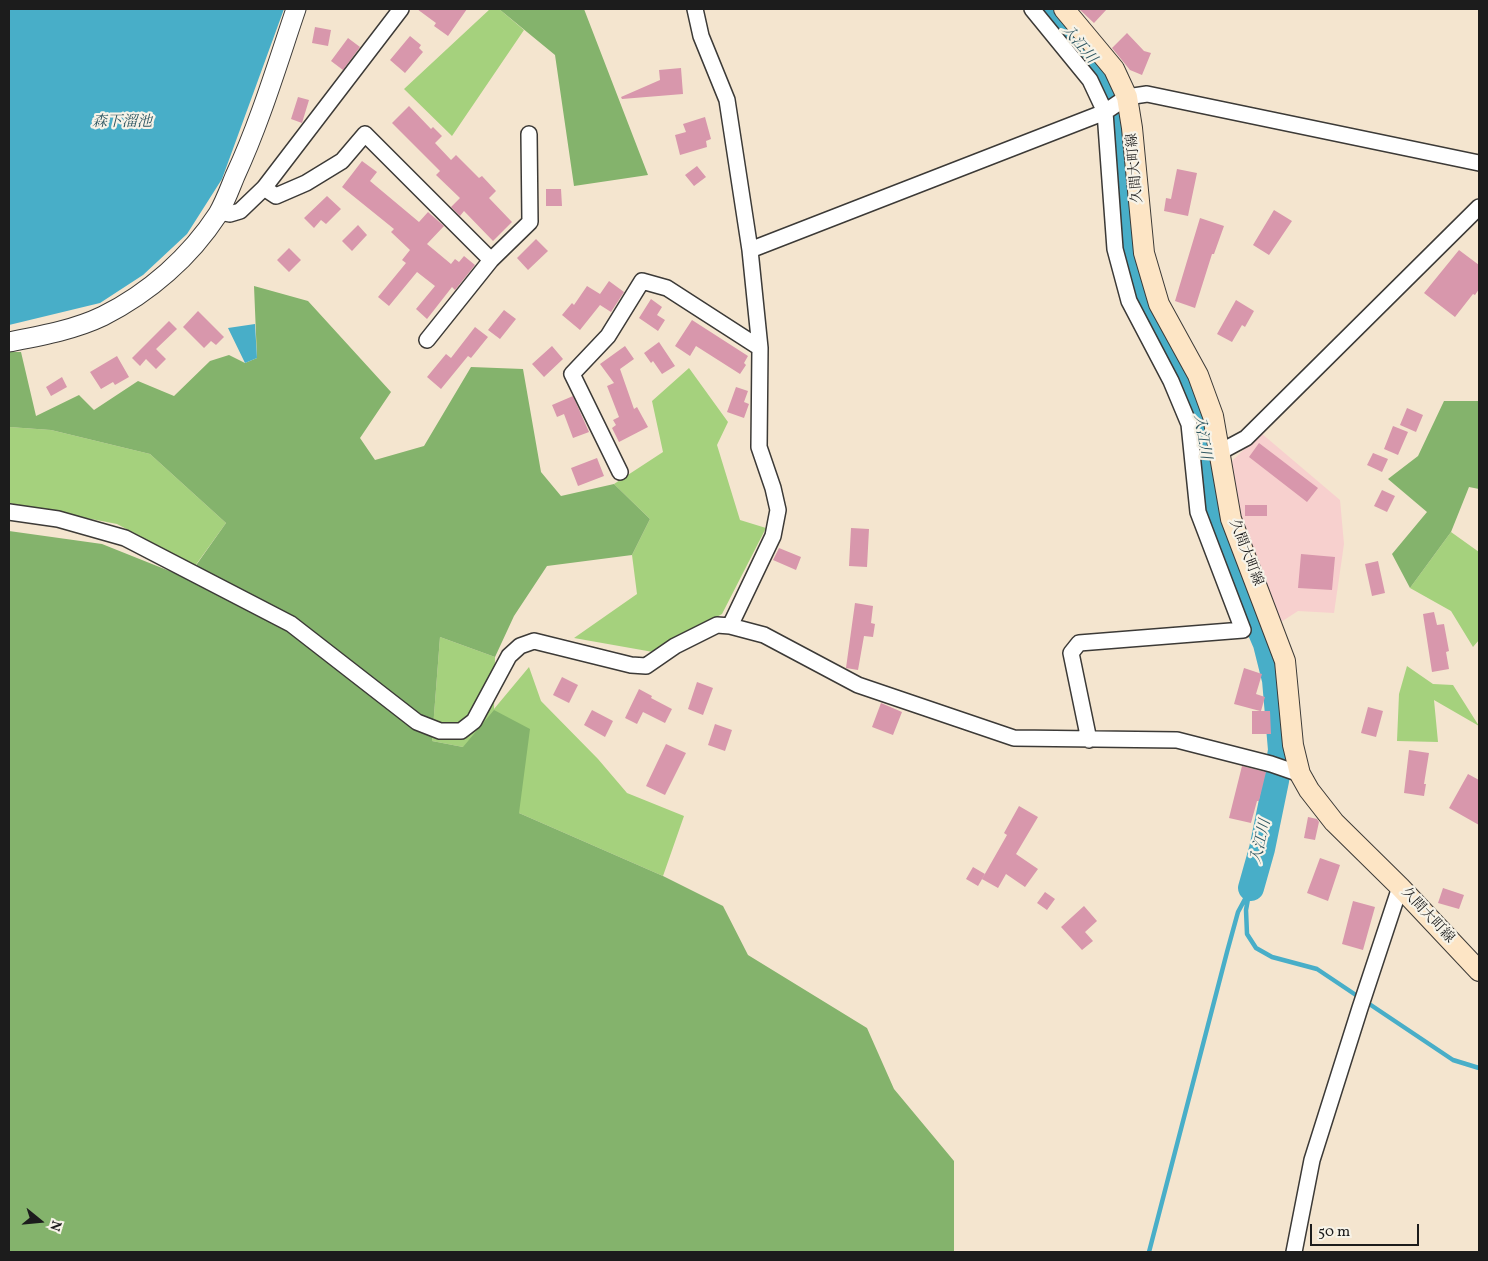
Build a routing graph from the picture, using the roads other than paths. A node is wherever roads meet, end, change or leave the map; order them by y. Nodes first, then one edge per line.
1 (296, 9) edge
2 (401, 9) edge
3 (695, 9) edge
4 (1032, 9) edge
5 (1064, 9) edge
6 (1127, 97) junction
7 (1105, 112) junction
8 (529, 134) dead end
9 (1479, 163) edge
10 (264, 188) junction
11 (1479, 208) edge
12 (219, 212) junction
13 (750, 250) junction
14 (491, 260) junction
15 (427, 340) dead end
16 (9, 342) edge
17 (760, 348) junction
18 (1220, 452) junction
19 (620, 472) dead end
20 (9, 512) edge
21 (730, 626) junction
22 (1089, 740) junction
23 (1286, 769) junction
24 (1400, 887) junction
25 (1479, 971) edge
26 (1294, 1252) edge

1 - 12 street
2 - 10 street
3 - 13 street
4 - 7 street
5 - 6 main road, 久間大町線
6 - 7 street
6 - 9 street
6 - 18 main road, 久間大町線
7 - 13 street
7 - 22 street
8 - 14 street
10 - 12 street
10 - 14 street
11 - 18 street
12 - 16 street
13 - 17 street
14 - 15 street
17 - 19 street
17 - 21 street
18 - 23 main road, 久間大町線
20 - 21 street
21 - 22 street
22 - 23 street
23 - 24 main road, 久間大町線
24 - 25 main road, 久間大町線
24 - 26 street

